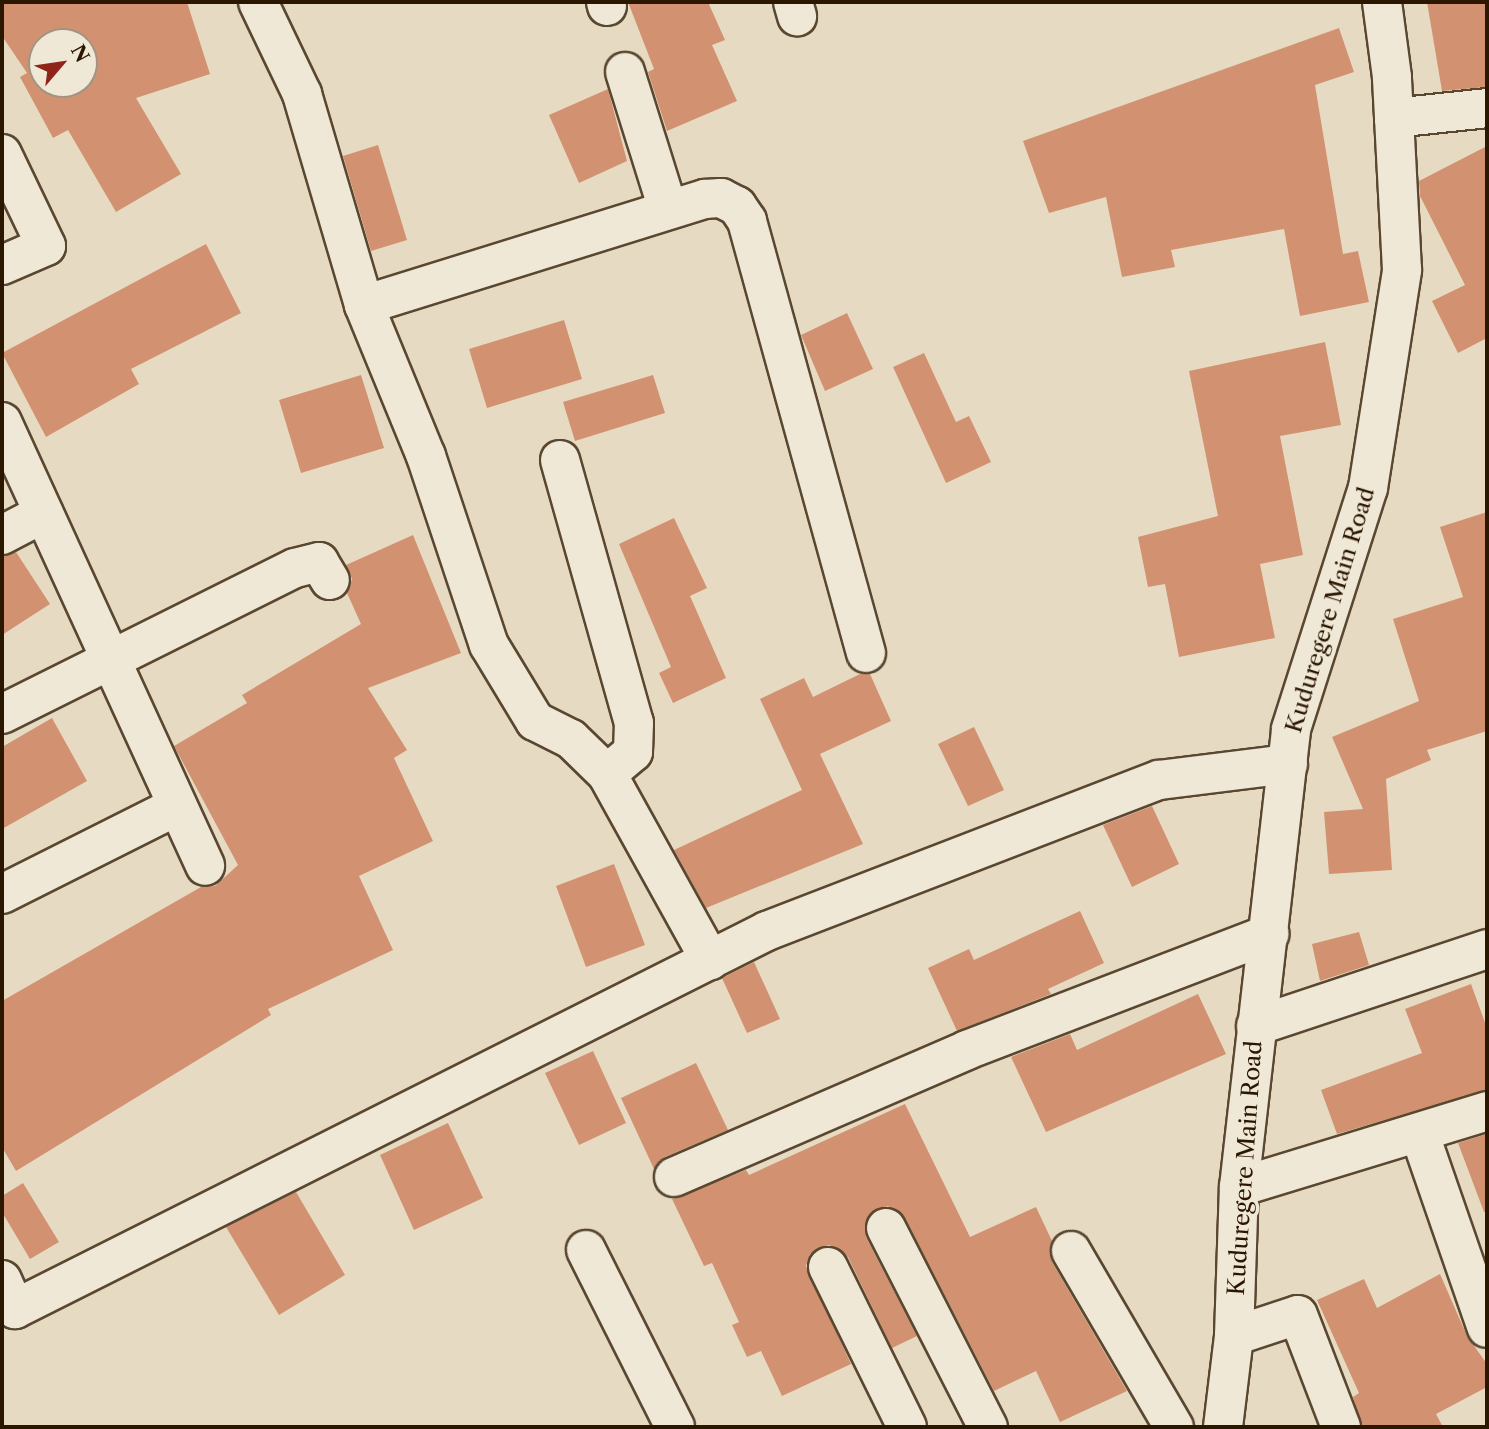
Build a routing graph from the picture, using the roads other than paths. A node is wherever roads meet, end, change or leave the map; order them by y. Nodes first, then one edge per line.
1 (258, 2) edge
2 (1382, 2) edge
3 (625, 72) dead end
4 (1487, 108) edge
5 (1394, 118) junction
6 (2, 154) edge
7 (668, 209) junction
8 (2, 265) edge
9 (364, 304) junction
10 (2, 422) edge
11 (560, 460) dead end
12 (44, 513) junction
13 (2, 536) edge
14 (330, 580) dead end
15 (866, 653) dead end
16 (107, 660) junction
17 (2, 714) edge
18 (1288, 764) junction
19 (607, 774) junction
20 (177, 806) junction
21 (205, 866) dead end
22 (2, 894) edge
23 (1269, 934) junction
24 (1487, 949) edge
25 (710, 960) junction
26 (1256, 1026) junction
27 (1487, 1111) edge
28 (1420, 1135) junction
29 (674, 1177) dead end
30 (1239, 1187) junction
31 (886, 1228) dead end
32 (586, 1250) dead end
33 (1071, 1251) dead end
34 (828, 1267) dead end
35 (2, 1280) edge
36 (1487, 1328) edge
37 (1234, 1336) junction
38 (675, 1427) edge
39 (907, 1427) edge
40 (988, 1427) edge
41 (1174, 1427) edge
42 (1223, 1427) edge
43 (1341, 1427) edge

1 - 9 street
2 - 5 street, Kuduregere Main Road
3 - 7 street
4 - 5 street
5 - 18 street, Kuduregere Main Road
6 - 8 street
7 - 9 street
7 - 15 street
9 - 19 street
10 - 12 street
11 - 19 street
12 - 13 street
12 - 16 street
14 - 16 street
16 - 17 street
16 - 20 street
18 - 23 street, Kuduregere Main Road
18 - 25 street
19 - 25 street
20 - 21 street
20 - 22 street
23 - 26 street, Kuduregere Main Road
23 - 29 street
24 - 26 street
25 - 35 street
26 - 30 street, Kuduregere Main Road
27 - 28 street
28 - 30 street
28 - 36 street
30 - 37 street, Kuduregere Main Road
31 - 40 street
32 - 38 street
33 - 41 street
34 - 39 street
37 - 42 street, Kuduregere Main Road
37 - 43 street

